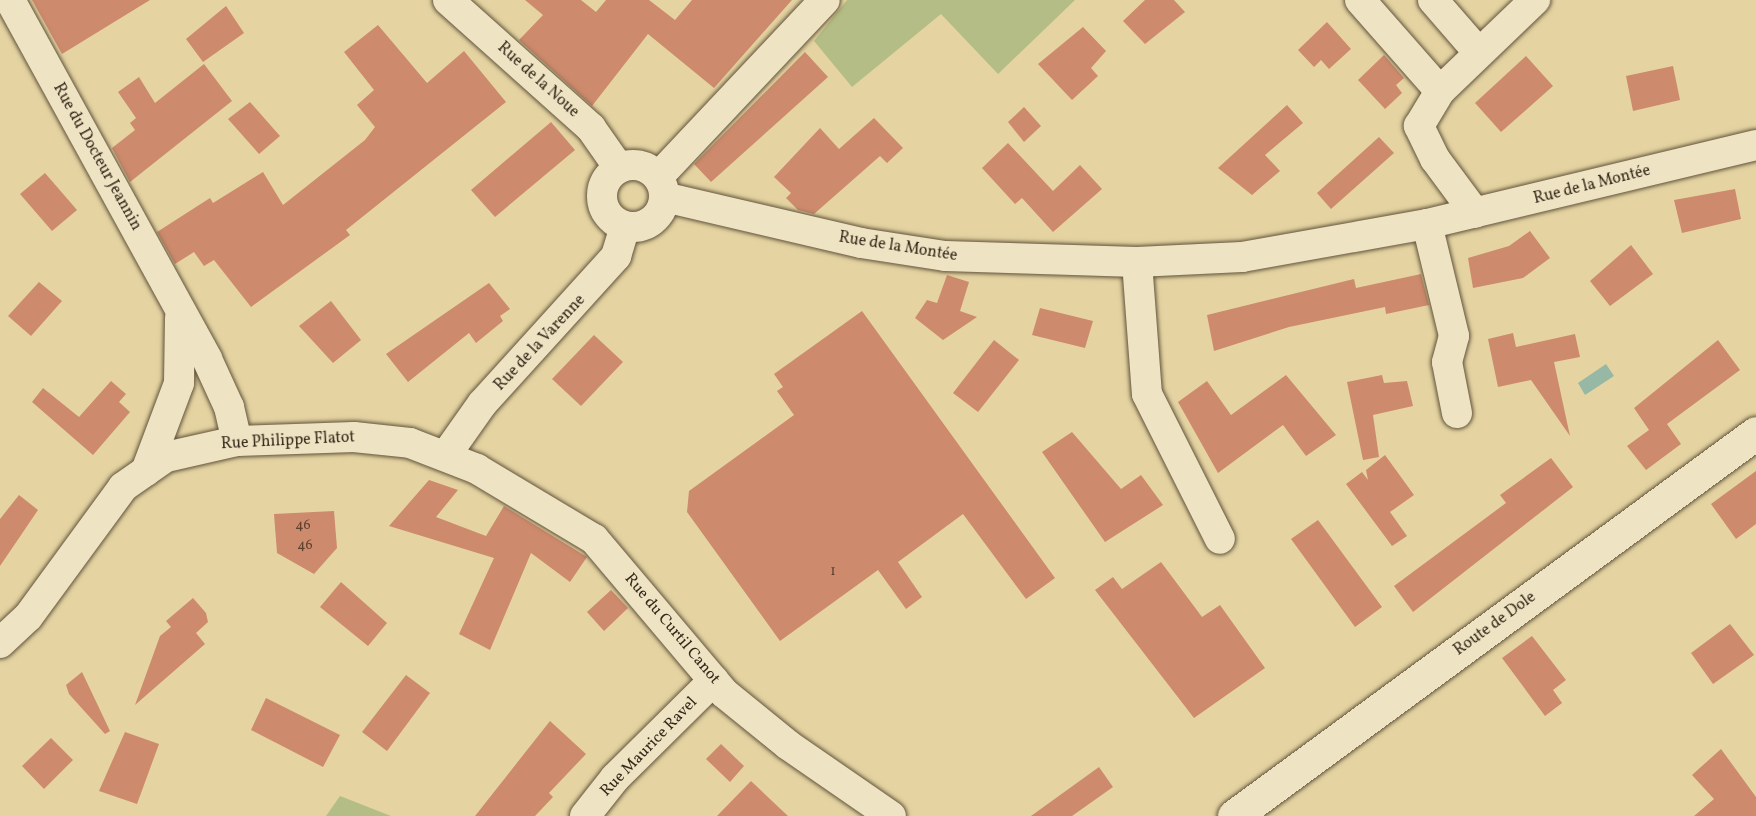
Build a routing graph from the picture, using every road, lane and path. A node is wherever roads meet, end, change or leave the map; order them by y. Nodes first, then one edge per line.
1 (10, 0) edge
2 (448, 0) edge
3 (825, 0) edge
4 (1360, 0) edge
5 (1433, 0) edge
6 (1535, 0) edge
7 (1479, 53) junction
8 (1440, 91) junction
9 (1756, 146) edge
10 (619, 168) junction
11 (661, 187) junction
12 (1475, 213) junction
13 (1427, 224) junction
14 (625, 226) junction
15 (1137, 262) junction
16 (180, 315) junction
17 (1457, 413) dead end
18 (1756, 433) edge
19 (237, 441) junction
20 (446, 455) junction
21 (146, 471) junction
22 (1220, 539) dead end
23 (0, 643) edge
24 (714, 680) junction
25 (585, 816) edge
26 (891, 816) edge
27 (1234, 816) edge

1 - 16 street, Rue du Docteur Jeannin
2 - 10 street, Rue de la Noue
3 - 11 street
4 - 8 street
5 - 7 street
6 - 7 street
7 - 8 street
8 - 12 street
9 - 12 street, Rue de la Montée
10 - 11 street
10 - 14 street
11 - 14 street
11 - 15 street, Rue de la Montée
12 - 13 street, Rue de la Montée
13 - 15 street, Rue de la Montée
13 - 17 street
14 - 20 street, Rue de la Varenne
15 - 22 street
16 - 19 street, Rue du Docteur Jeannin
16 - 21 street, Rue du Docteur Jeannin
18 - 27 main road, Route de Dole
19 - 20 street, Rue Philippe Flatot
19 - 21 street, Rue Philippe Flatot
20 - 24 street, Rue du Curtil Canot
21 - 23 street, Rue Philippe Flatot
24 - 25 street, Rue Maurice Ravel
24 - 26 street, Rue du Curtil Canot

